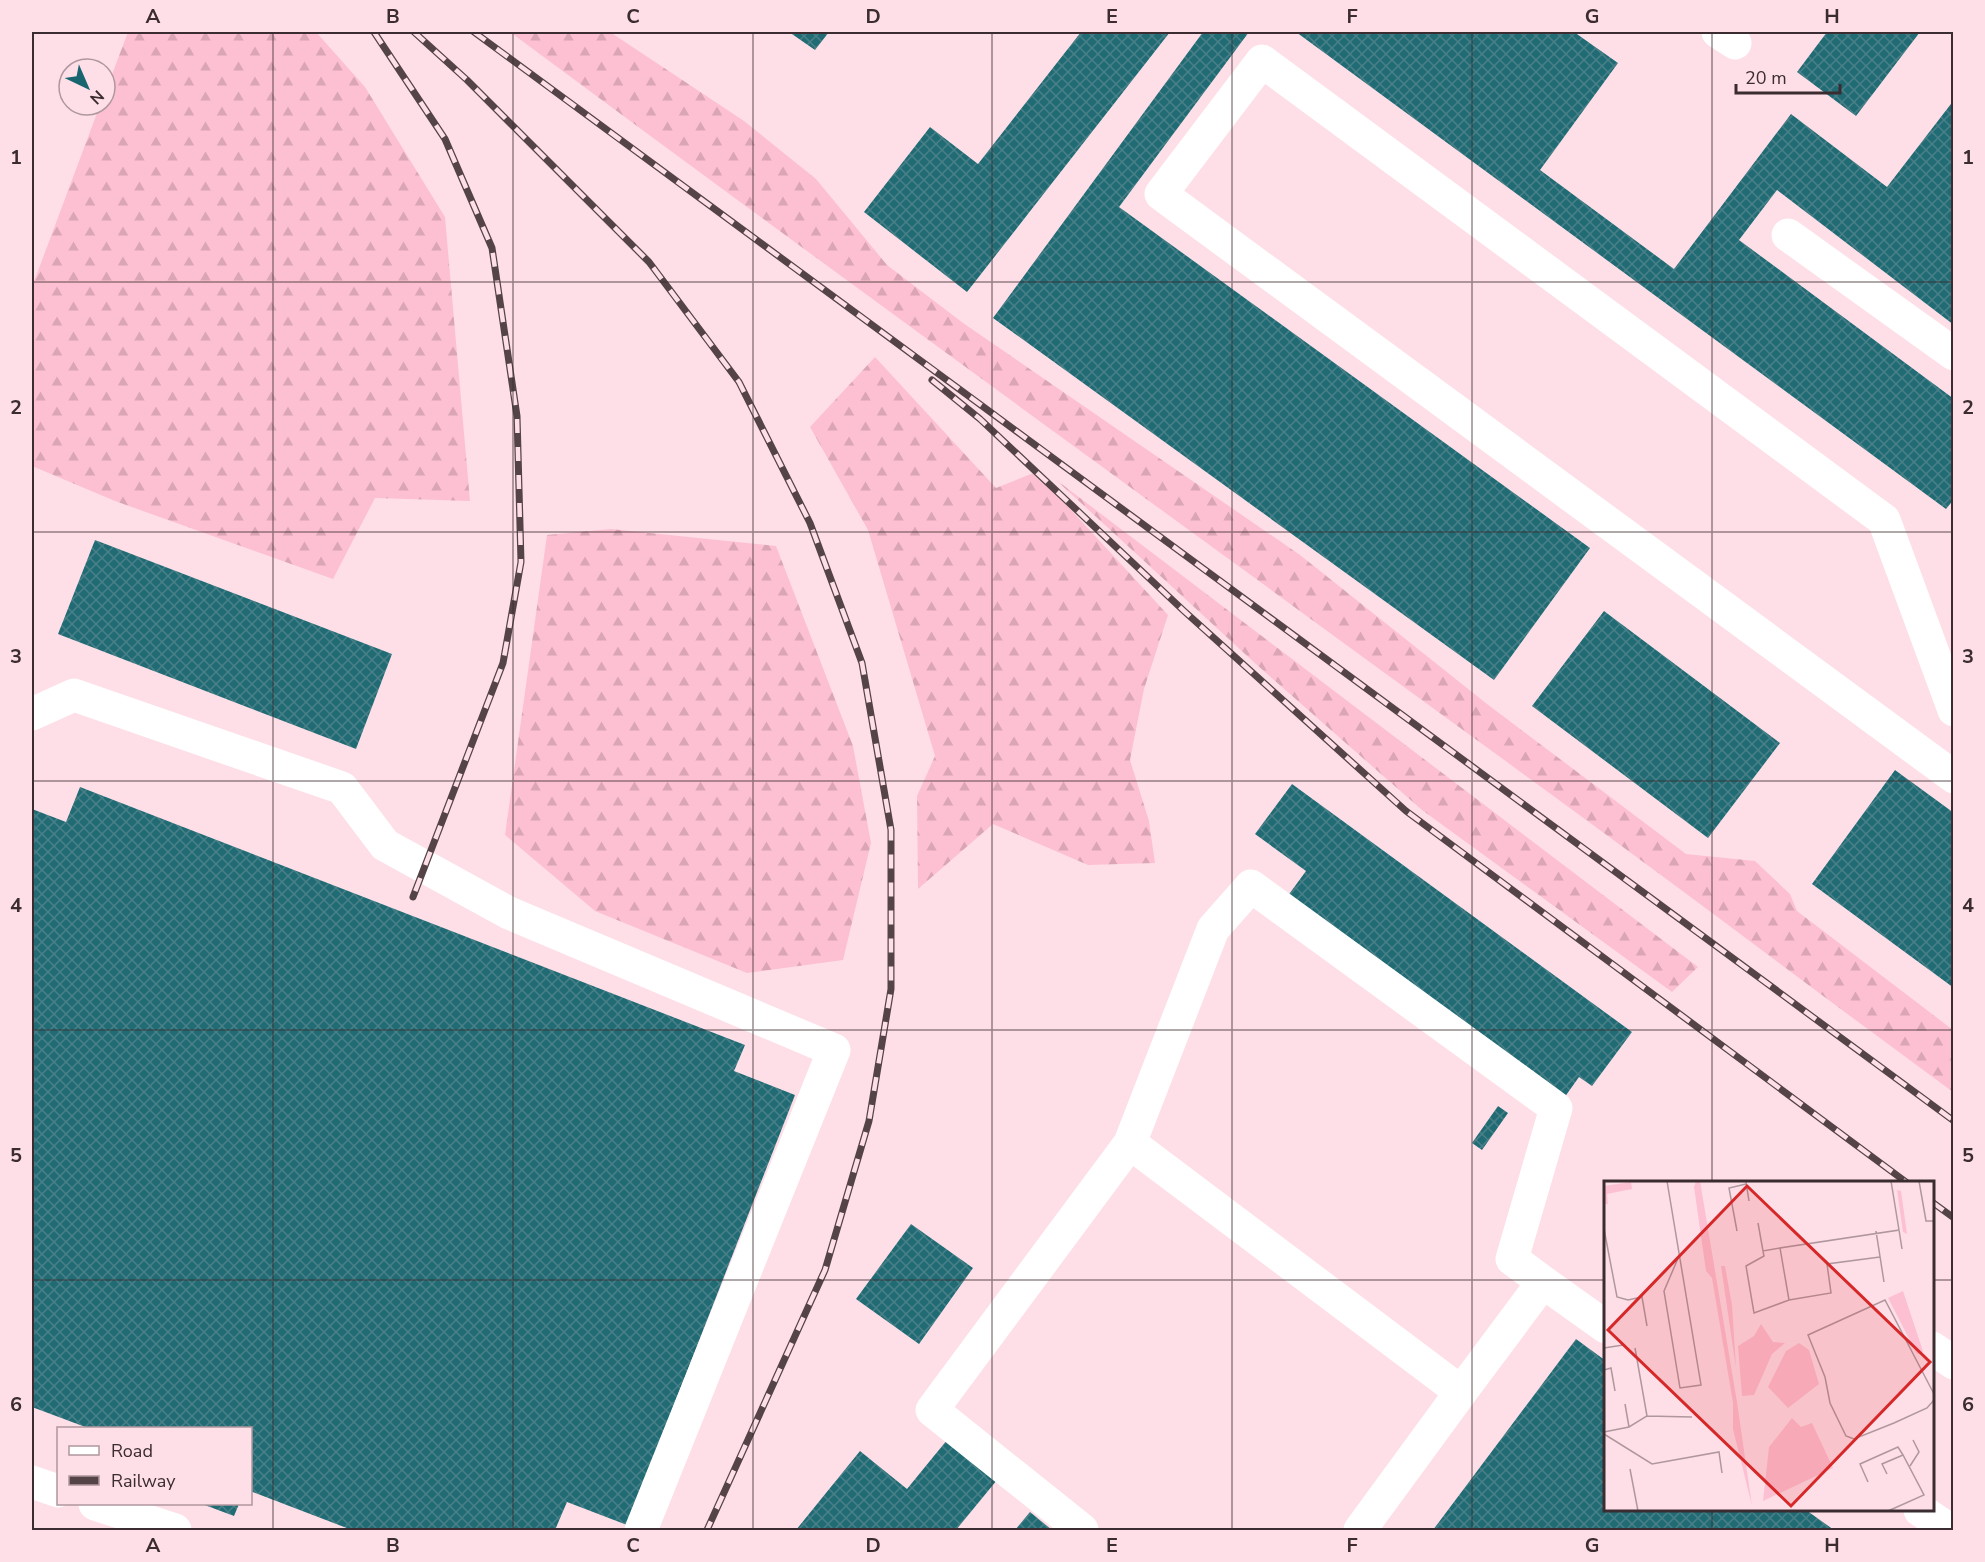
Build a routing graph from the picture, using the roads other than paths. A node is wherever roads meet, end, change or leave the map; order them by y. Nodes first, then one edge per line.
1 (1788, 235) dead end
2 (1953, 354) edge
3 (1953, 710) edge
4 (32, 714) edge
5 (1953, 777) edge
6 (1130, 1143) junction
7 (1543, 1282) junction
8 (1604, 1326) edge
9 (1934, 1349) edge
10 (1953, 1363) edge
11 (1461, 1392) junction
12 (32, 1482) edge
13 (57, 1491) edge
14 (100, 1505) edge
15 (1923, 1511) edge
16 (175, 1530) edge
17 (641, 1530) edge
18 (1082, 1530) edge
19 (1360, 1530) edge
20 (1950, 1530) edge

1 - 2 lane
3 - 5 lane
4 - 17 lane
6 - 7 lane
6 - 11 lane
6 - 18 lane
7 - 8 lane
7 - 11 lane
9 - 10 lane
11 - 19 lane
12 - 13 lane
14 - 16 lane
15 - 20 lane

